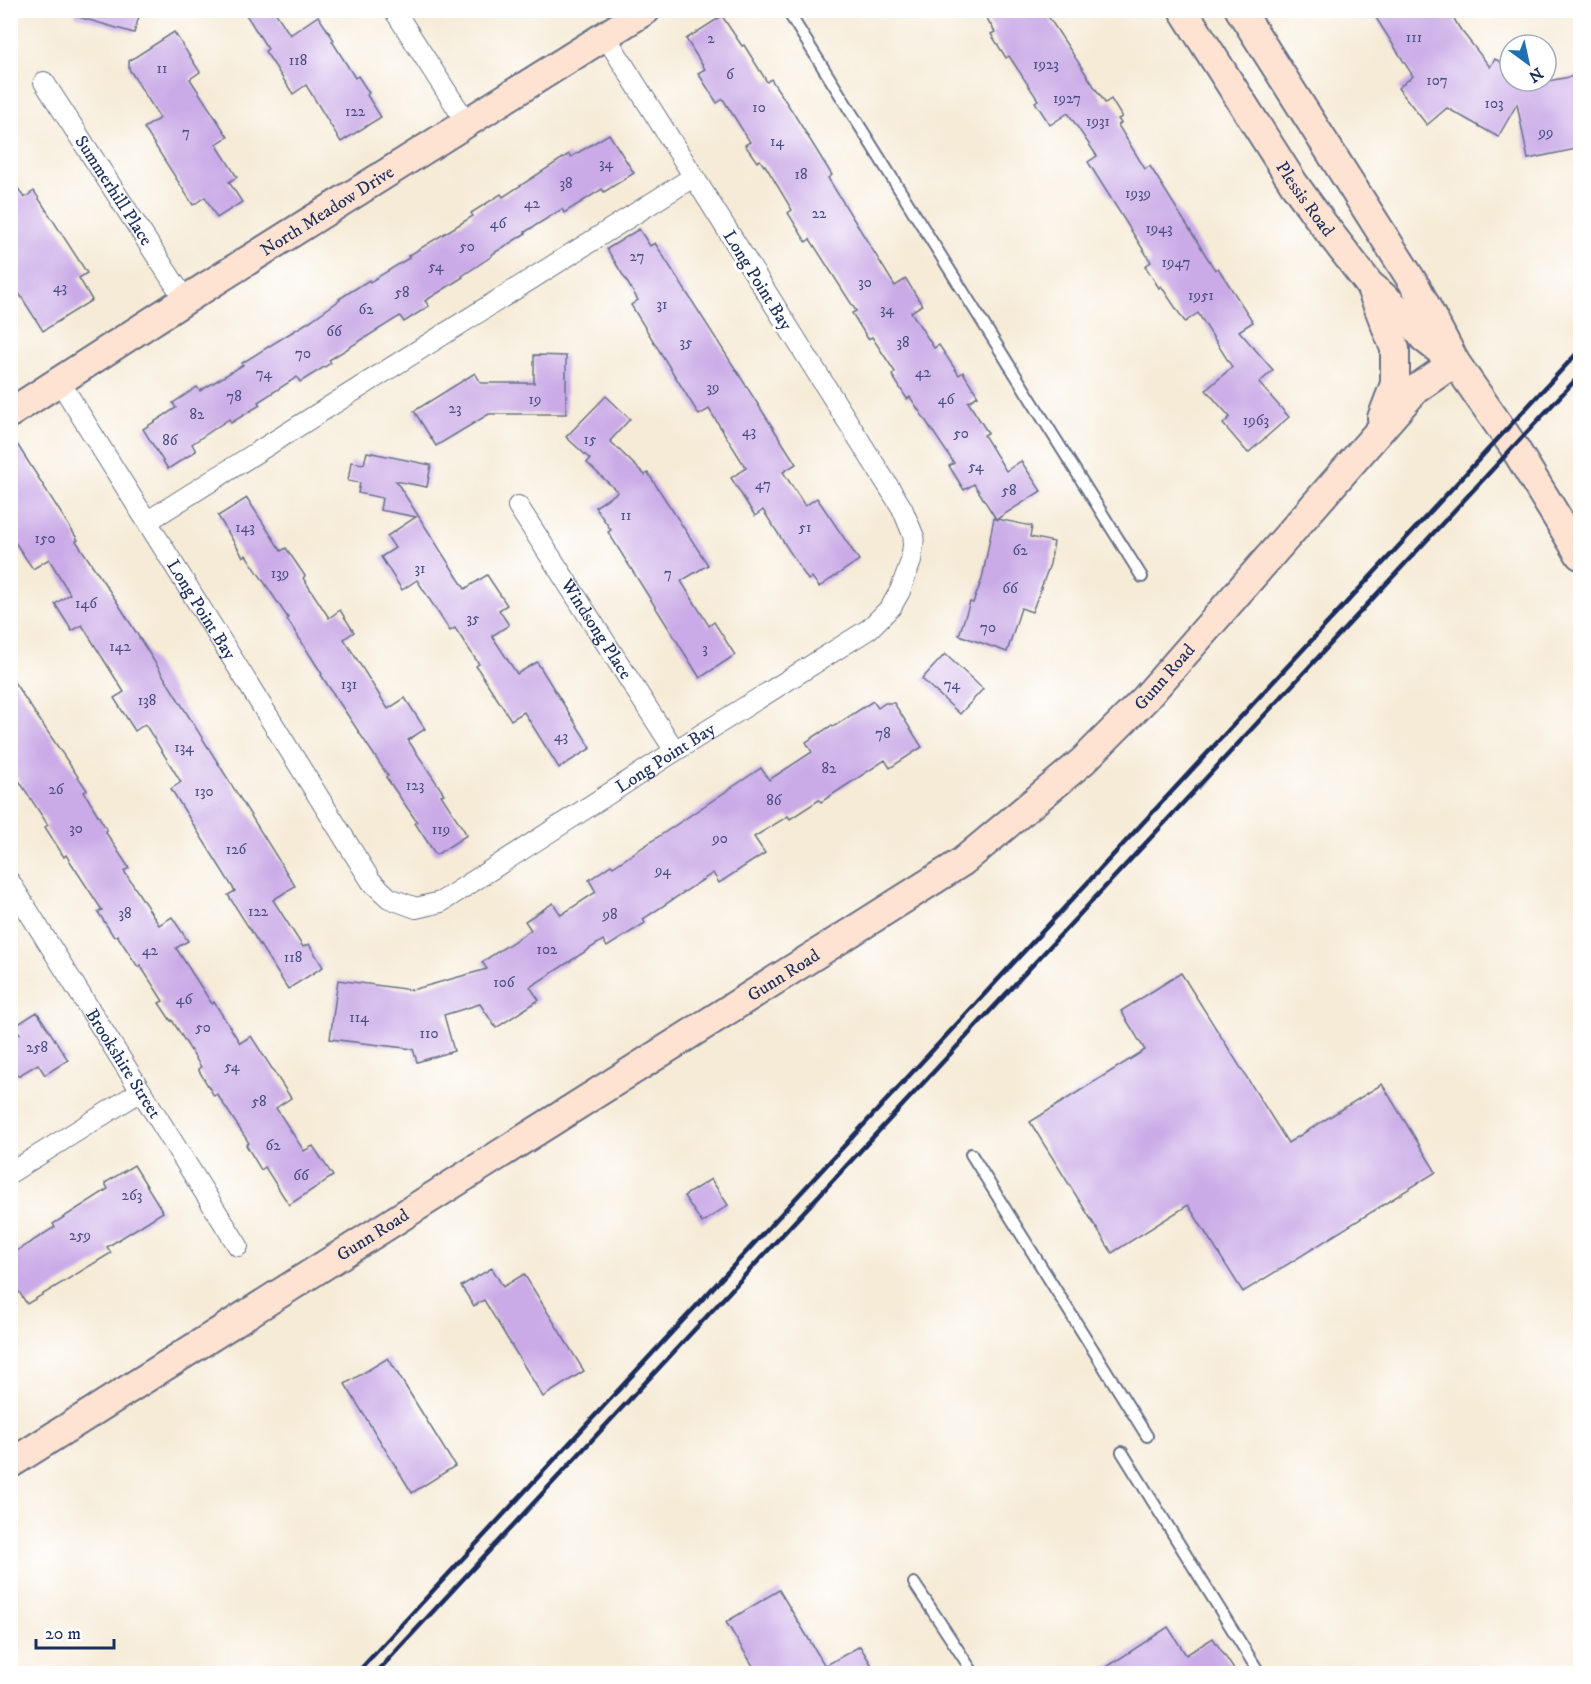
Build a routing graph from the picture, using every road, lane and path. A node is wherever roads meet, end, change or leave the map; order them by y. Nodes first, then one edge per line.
1 (394, 10) edge
2 (646, 10) edge
3 (787, 10) edge
4 (1183, 10) edge
5 (1240, 10) edge
6 (606, 37) junction
7 (44, 82) dead end
8 (466, 122) junction
9 (693, 177) junction
10 (1369, 284) junction
11 (185, 300) junction
12 (1455, 362) junction
13 (60, 382) junction
14 (10, 413) edge
15 (1372, 439) junction
16 (518, 506) dead end
17 (148, 521) junction
18 (1581, 555) edge
19 (1142, 577) dead end
20 (675, 751) junction
21 (10, 882) edge
22 (141, 1091) junction
23 (971, 1154) dead end
24 (10, 1173) edge
25 (238, 1245) dead end
26 (1147, 1436) dead end
27 (1122, 1452) dead end
28 (10, 1464) edge
29 (914, 1583) dead end
30 (974, 1674) edge
31 (1260, 1674) edge

1 - 8 street
2 - 6 street, North Meadow Drive
3 - 19 lane
4 - 10 street, Plessis Road
5 - 12 street, Plessis Road
6 - 8 street, North Meadow Drive
6 - 9 street, Long Point Bay
7 - 11 street, Summerhill Place
8 - 11 street, North Meadow Drive
9 - 17 street
9 - 20 street, Long Point Bay
10 - 12 street, Plessis Road
10 - 15 street
11 - 13 street, North Meadow Drive
12 - 15 street, Gunn Road
12 - 18 street, Plessis Road
13 - 14 street, North Meadow Drive
13 - 17 street, Long Point Bay
15 - 28 street, Gunn Road
16 - 20 street, Windsong Place
17 - 20 street, Long Point Bay
21 - 22 street, Brookshire Street
22 - 24 street
22 - 25 street, Brookshire Street
23 - 26 lane
27 - 31 lane
29 - 30 lane

